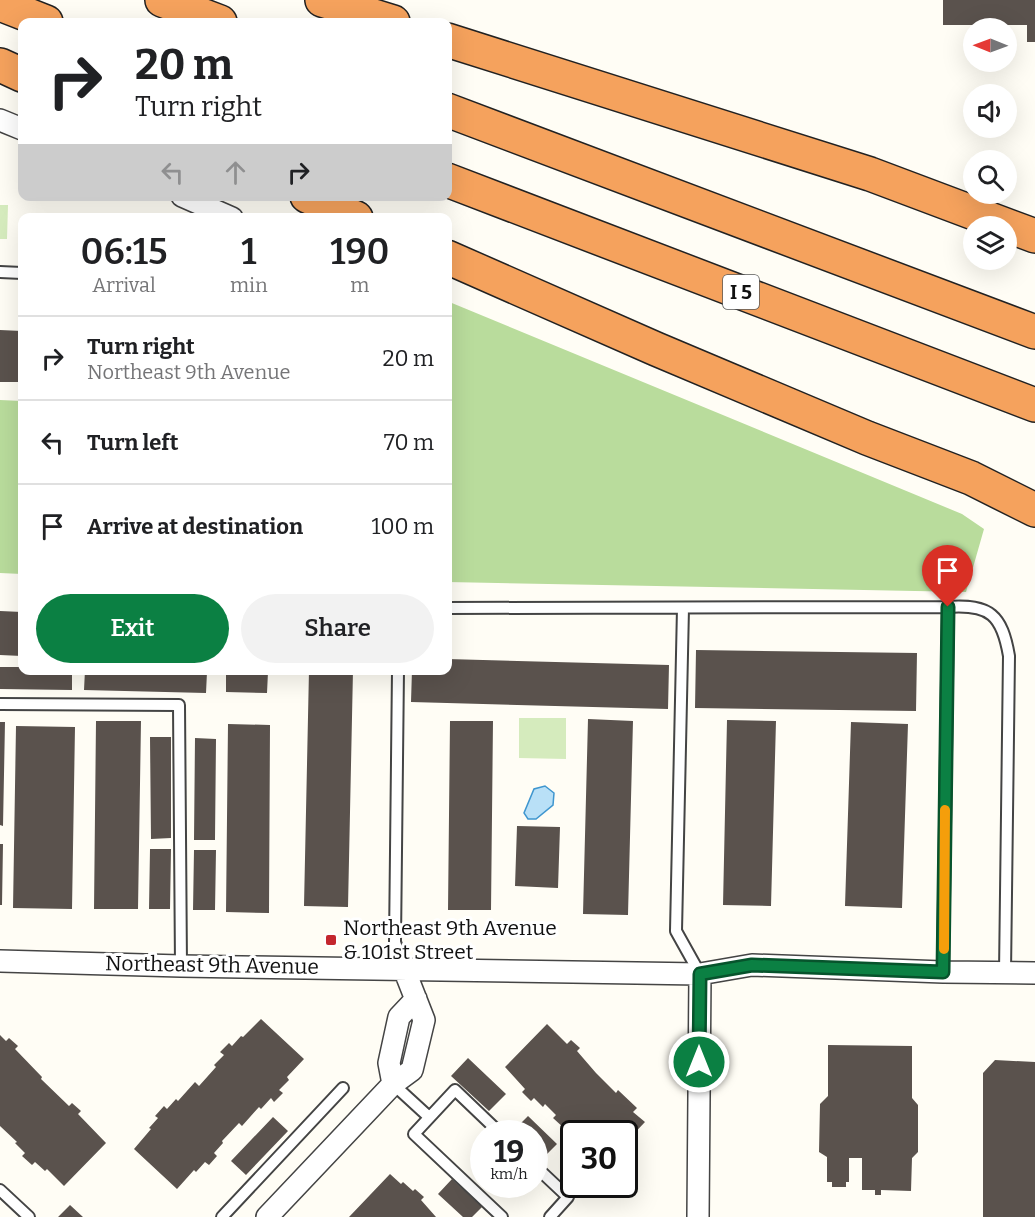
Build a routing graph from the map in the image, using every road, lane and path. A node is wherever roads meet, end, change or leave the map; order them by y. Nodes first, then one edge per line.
1 (162, 0) edge
2 (322, 0) edge
3 (0, 4) edge
4 (36, 18) edge
5 (209, 18) edge
6 (380, 18) edge
7 (452, 42) edge
8 (0, 65) edge
9 (18, 73) edge
10 (452, 112) edge
11 (0, 120) edge
12 (18, 127) edge
13 (452, 182) edge
14 (193, 201) edge
15 (318, 201) edge
16 (221, 213) edge
17 (345, 213) edge
18 (1035, 236) edge
19 (452, 259) edge
20 (0, 272) edge
21 (18, 273) edge
22 (1035, 332) edge
23 (1035, 405) edge
24 (1035, 510) edge
25 (948, 607) junction
26 (452, 608) edge
27 (683, 608) junction
28 (398, 675) edge
29 (0, 704) edge
30 (0, 961) edge
31 (181, 966) junction
32 (404, 969) junction
33 (943, 972) junction
34 (1005, 973) junction
35 (1035, 973) edge
36 (700, 974) junction
37 (393, 1084) junction
38 (343, 1088) dead end
39 (429, 1118) junction
40 (486, 1120) edge
41 (548, 1178) edge
42 (0, 1190) edge
43 (29, 1217) edge
44 (222, 1217) edge
45 (267, 1217) edge
46 (502, 1217) edge
47 (549, 1217) edge
48 (698, 1217) edge

1 - 5 highway
2 - 6 highway
3 - 4 highway
7 - 18 highway
8 - 9 highway
10 - 22 highway
11 - 12 street
13 - 23 highway, I 5
14 - 16 street
15 - 17 highway
19 - 24 highway
20 - 21 lane
25 - 27 lane
25 - 33 lane
25 - 34 lane
26 - 27 lane
27 - 36 lane
28 - 32 lane
29 - 31 lane
30 - 31 street, Northeast 9th Avenue
31 - 32 street, Northeast 9th Avenue
32 - 36 street, Northeast 9th Avenue
32 - 37 street
33 - 34 street, Northeast 9th Avenue
33 - 36 street, Northeast 9th Avenue
34 - 35 street, Northeast 9th Avenue
36 - 48 street
37 - 39 lane
37 - 45 street
38 - 44 lane
39 - 40 lane
39 - 46 lane
41 - 47 lane
42 - 43 lane

